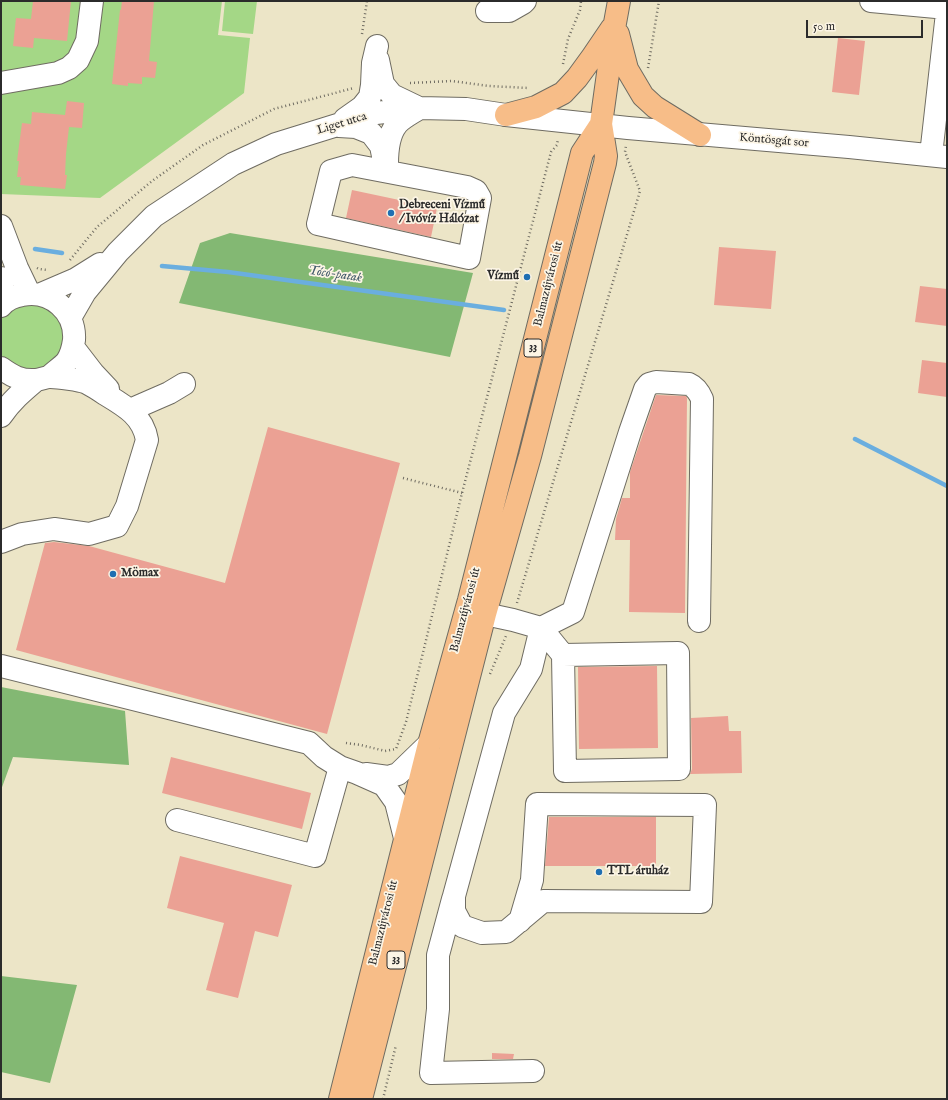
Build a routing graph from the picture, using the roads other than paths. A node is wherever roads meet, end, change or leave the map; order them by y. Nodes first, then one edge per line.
1 (92, 1) edge
2 (525, 1) edge
3 (619, 1) edge
4 (871, 1) edge
5 (947, 8) edge
6 (487, 11) dead end
7 (947, 13) edge
8 (615, 23) junction
9 (1, 83) edge
10 (419, 108) junction
11 (506, 115) junction
12 (601, 124) junction
13 (336, 125) junction
14 (700, 135) junction
15 (939, 156) edge
16 (386, 172) junction
17 (1, 226) edge
18 (118, 252) junction
19 (1, 278) edge
20 (35, 294) junction
21 (2, 304) edge
22 (70, 318) junction
23 (73, 347) junction
24 (1, 368) edge
25 (42, 378) junction
26 (184, 384) dead end
27 (126, 407) junction
28 (1, 416) edge
29 (1, 542) edge
30 (485, 614) junction
31 (699, 621) dead end
32 (541, 628) junction
33 (563, 655) junction
34 (1, 666) edge
35 (430, 744) junction
36 (348, 770) junction
37 (177, 820) dead end
38 (405, 838) junction
39 (454, 896) junction
40 (520, 921) junction
41 (533, 1071) dead end
42 (340, 1099) edge
43 (361, 1099) edge

1 - 9 street
2 - 6 street
3 - 8 main road, Balmazújvárosi út / 33
4 - 5 street
7 - 15 street
8 - 11 main road
8 - 12 main road, Balmazújvárosi út / 33
8 - 14 main road
10 - 11 street, Liget utca
10 - 13 street, Liget utca
10 - 13 street
10 - 16 street
11 - 12 street, Liget utca
12 - 14 street, Köntösgát sor
12 - 30 main road, Balmazújvárosi út / 33
12 - 35 main road, Balmazújvárosi út / 33
13 - 16 street
13 - 18 street, Liget utca
14 - 15 street, Köntösgát sor
16 - 16 street
17 - 20 street
18 - 20 street, Liget utca
18 - 22 street, Liget utca
19 - 21 street
20 - 21 street, Liget utca
20 - 22 street
22 - 23 street
23 - 25 street
23 - 27 street
24 - 25 street
25 - 27 street
25 - 28 street
26 - 27 street
27 - 29 street
30 - 32 street
30 - 43 main road, Balmazújvárosi út / 33
31 - 32 street
32 - 33 street
32 - 39 street
33 - 33 street
34 - 36 street
35 - 36 street
35 - 38 main road, Balmazújvárosi út / 33
36 - 37 street
36 - 38 street
38 - 42 main road, Balmazújvárosi út / 33
39 - 40 street
39 - 41 street
40 - 40 street

